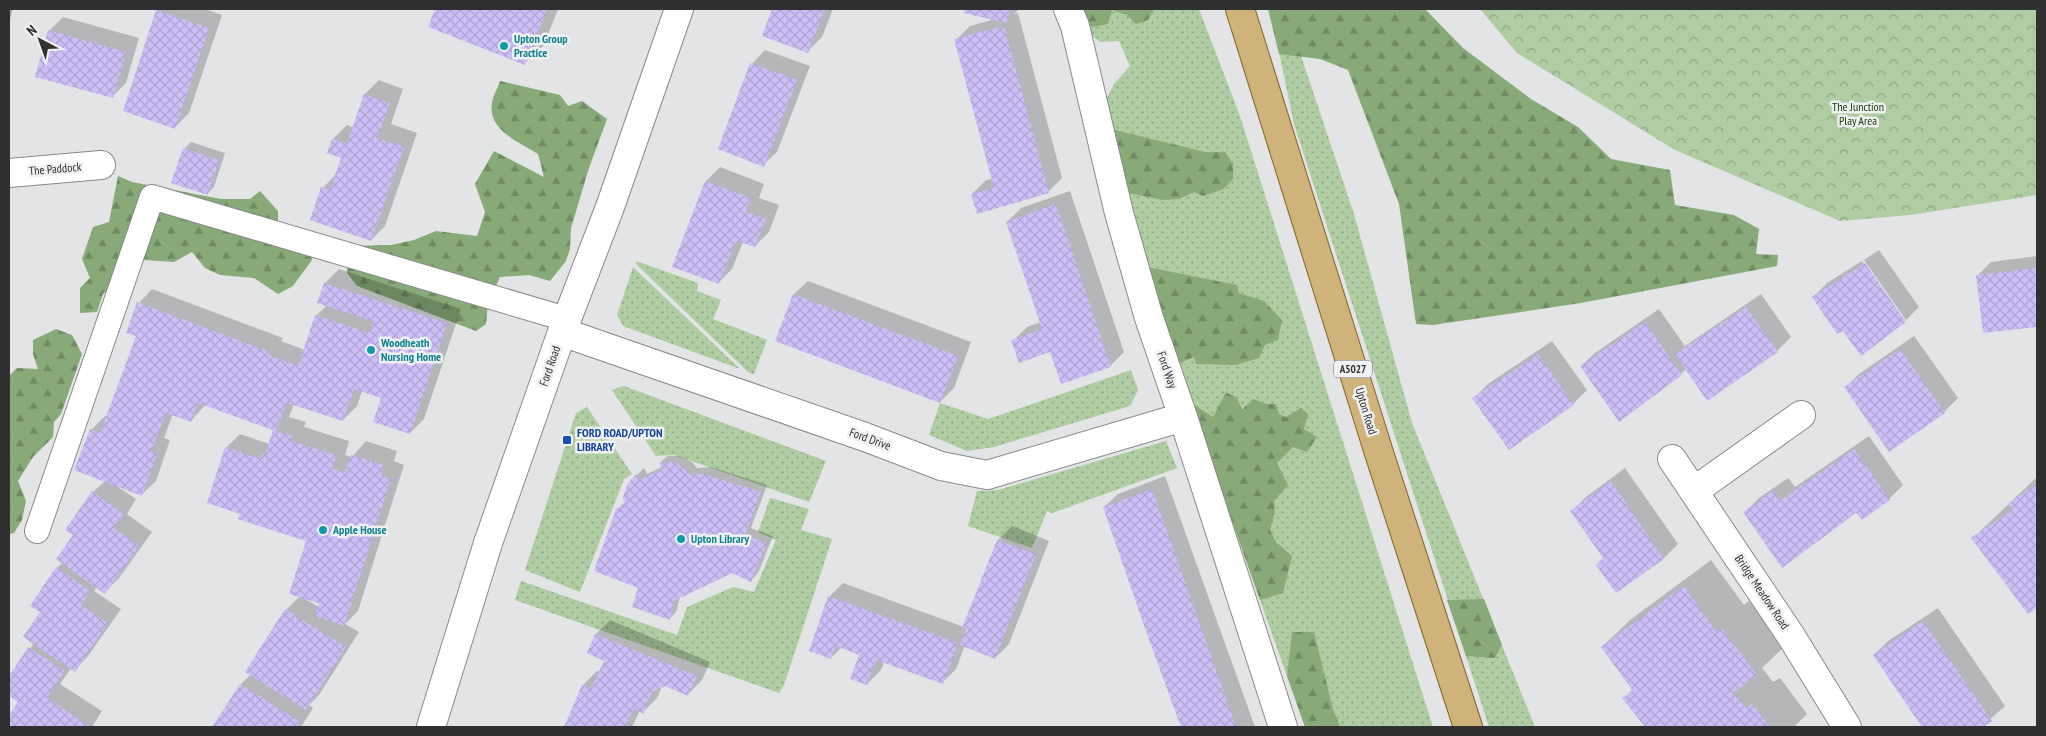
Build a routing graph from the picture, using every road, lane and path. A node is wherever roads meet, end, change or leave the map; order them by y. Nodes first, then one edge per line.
1 (680, 9) edge
2 (1068, 9) edge
3 (1240, 9) edge
4 (101, 165) dead end
5 (9, 173) edge
6 (564, 325) junction
7 (1801, 414) dead end
8 (1183, 417) junction
9 (1672, 460) dead end
10 (1694, 491) junction
11 (37, 531) dead end
12 (431, 727) edge
13 (1283, 727) edge
14 (1468, 727) edge
15 (1847, 727) edge

1 - 6 street, Ford Road
2 - 8 street, Ford Way
3 - 14 main road, Upton Road / A5027
4 - 5 street, The Paddock
6 - 8 street, Ford Drive
6 - 11 lane
6 - 12 street, Ford Road
7 - 10 street
8 - 13 street, Ford Way
9 - 10 street, Bridge Meadow Road
10 - 15 street, Bridge Meadow Road

